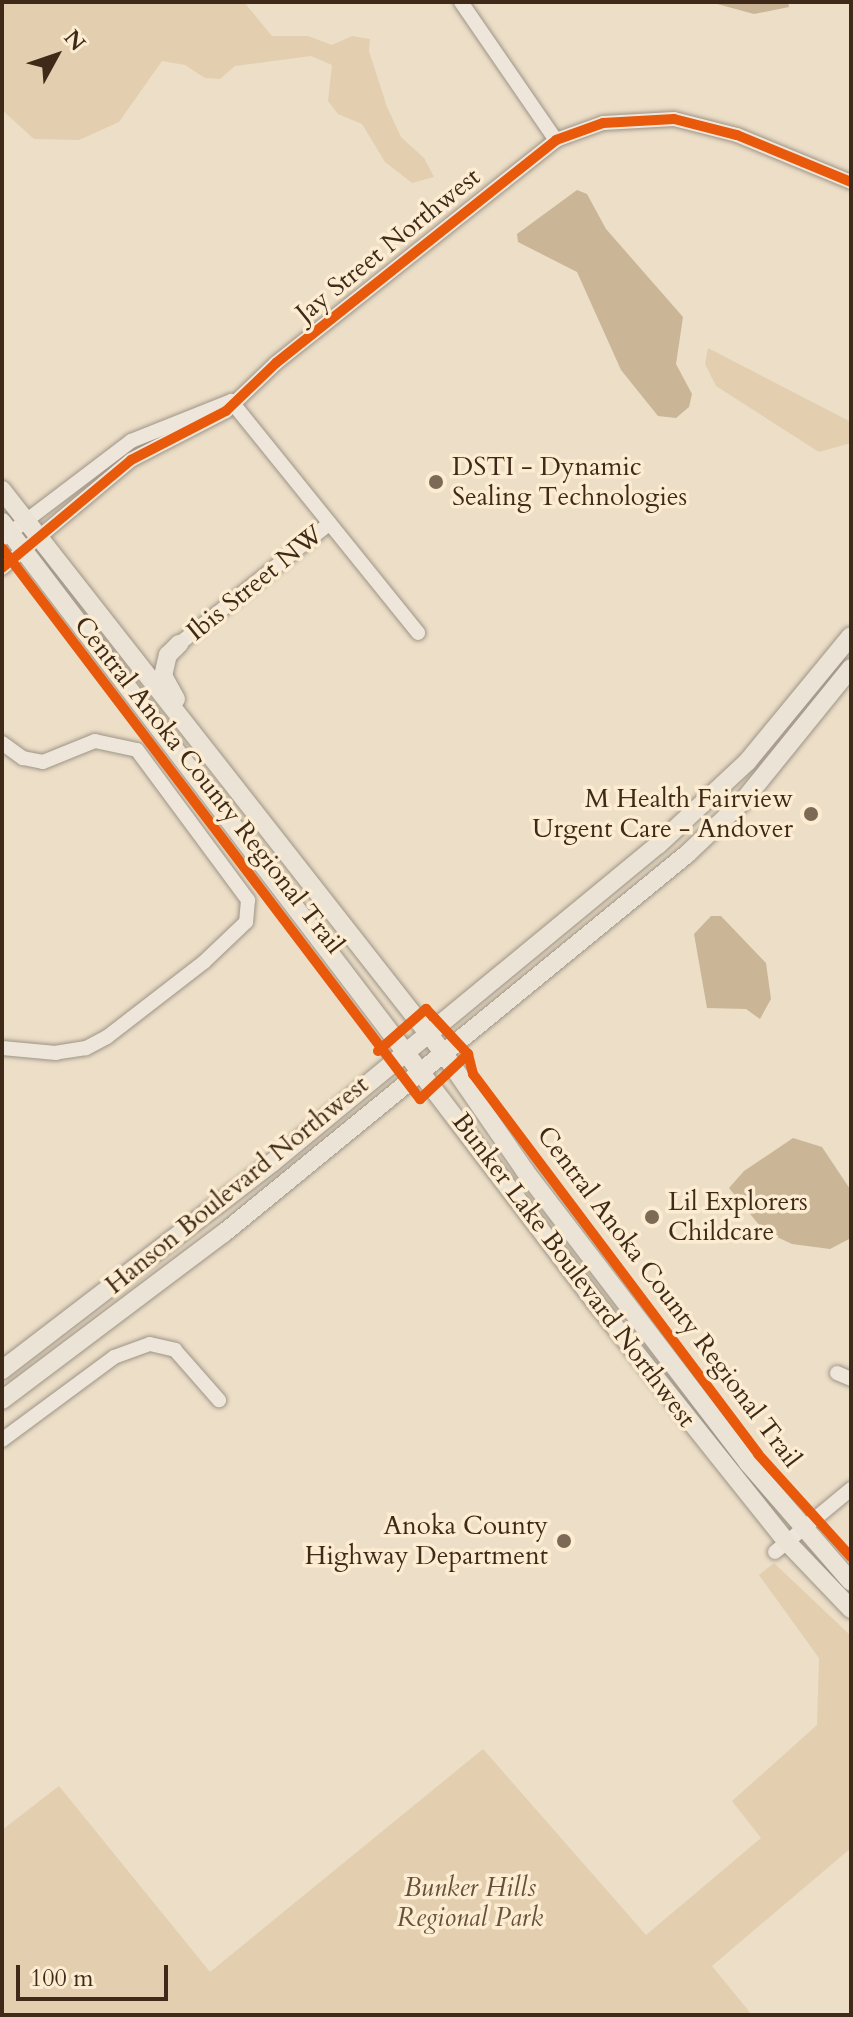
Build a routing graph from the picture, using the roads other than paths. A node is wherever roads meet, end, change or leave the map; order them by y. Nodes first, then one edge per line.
1 (461, 2) edge
2 (556, 140) junction
3 (851, 182) edge
4 (231, 401) junction
5 (2, 490) edge
6 (26, 521) junction
7 (330, 523) junction
8 (5, 531) edge
9 (39, 538) junction
10 (24, 551) junction
11 (2, 568) edge
12 (418, 633) dead end
13 (851, 636) edge
14 (179, 644) joint
15 (851, 668) edge
16 (2, 743) edge
17 (215, 763) junction
18 (428, 1035) junction
19 (2, 1048) edge
20 (405, 1050) junction
21 (445, 1055) junction
22 (422, 1072) junction
23 (2, 1370) edge
24 (837, 1373) dead end
25 (851, 1379) edge
26 (2, 1400) edge
27 (219, 1400) dead end
28 (2, 1440) edge
29 (851, 1489) edge
30 (802, 1530) junction
31 (781, 1547) junction
32 (851, 1582) edge
33 (851, 1609) edge

1 - 2 street
2 - 3 street, Jay Street Northwest
2 - 4 street, Jay Street Northwest
4 - 6 street, Jay Street Northwest
4 - 7 street
4 - 9 street, Jay Street Northwest
5 - 6 main road, Bunker Lake Boulevard Northwest
6 - 8 street, Jay Street Northwest
6 - 9 main road, Bunker Lake Boulevard Northwest
7 - 12 street
7 - 14 street, Ibis Street NW
8 - 10 main road, Bunker Lake Boulevard Northwest
9 - 10 street, Jay Street Northwest
9 - 17 main road, Bunker Lake Boulevard Northwest
10 - 11 street, Jay Street Northwest
10 - 20 main road, Bunker Lake Boulevard Northwest
13 - 18 main road, Hanson Boulevard Northwest
14 - 17 main road
15 - 21 main road, Hanson Boulevard Northwest
16 - 19 street
17 - 18 main road, Bunker Lake Boulevard Northwest
18 - 20 main road, Hanson Boulevard Northwest
18 - 21 main road, Bunker Lake Boulevard Northwest
20 - 22 main road, Bunker Lake Boulevard Northwest
20 - 23 main road, Hanson Boulevard Northwest
21 - 22 main road, Hanson Boulevard Northwest
21 - 30 main road, Bunker Lake Boulevard Northwest
22 - 26 main road, Hanson Boulevard Northwest
22 - 31 main road, Bunker Lake Boulevard Northwest
24 - 25 street
27 - 28 street
29 - 30 street
30 - 31 street
30 - 32 main road, Bunker Lake Boulevard Northwest
31 - 33 main road, Bunker Lake Boulevard Northwest

